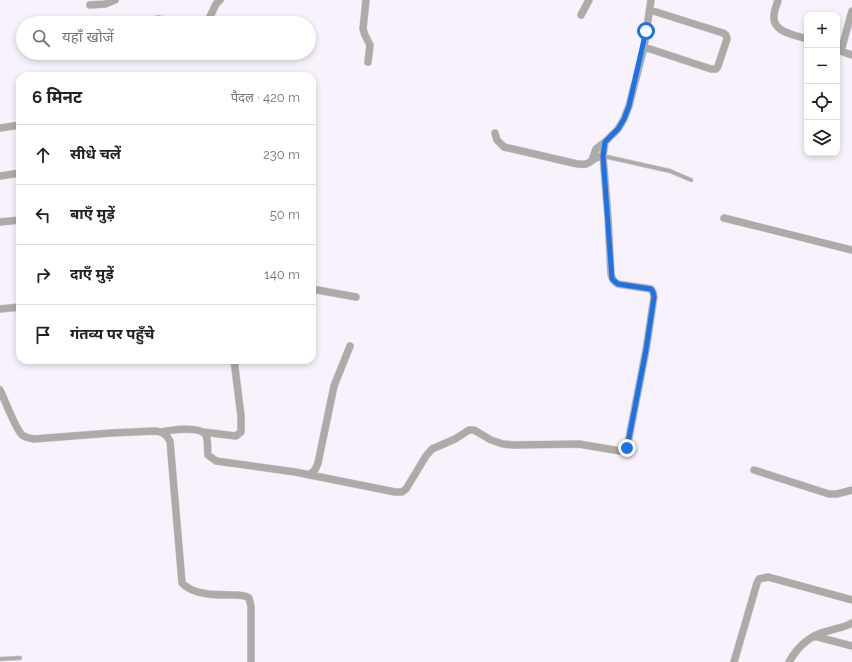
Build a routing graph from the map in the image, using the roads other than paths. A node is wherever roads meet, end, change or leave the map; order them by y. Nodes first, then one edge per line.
1 (115, 0) edge
2 (220, 0) edge
3 (366, 0) edge
4 (589, 0) edge
5 (651, 0) edge
6 (778, 0) edge
7 (90, 5) dead end
8 (650, 10) junction
9 (852, 11) edge
10 (581, 15) dead end
11 (210, 16) edge
12 (851, 19) edge
13 (804, 39) edge
14 (644, 47) junction
15 (840, 48) edge
16 (840, 50) edge
17 (852, 54) edge
18 (368, 62) dead end
19 (16, 126) edge
20 (0, 128) edge
21 (495, 132) dead end
22 (605, 142) junction
23 (603, 156) junction
24 (591, 161) junction
25 (16, 174) edge
26 (0, 176) edge
27 (691, 180) dead end
28 (724, 218) dead end
29 (16, 220) edge
30 (0, 222) edge
31 (852, 250) edge
32 (316, 290) edge
33 (356, 297) dead end
34 (16, 307) edge
35 (0, 309) edge
36 (350, 346) dead end
37 (234, 364) edge
38 (0, 390) edge
39 (162, 432) junction
40 (203, 432) junction
41 (754, 470) dead end
42 (309, 475) junction
43 (852, 490) edge
44 (852, 600) edge
45 (852, 623) edge
46 (814, 636) junction
47 (852, 646) edge
48 (20, 658) dead end
49 (0, 659) edge
50 (251, 662) edge
51 (734, 662) edge
52 (789, 662) edge

1 - 7 street
2 - 11 street
3 - 18 street
4 - 10 street
5 - 8 street
6 - 13 street
8 - 14 street
8 - 14 street
9 - 12 street
12 - 15 street
14 - 22 street
16 - 17 street
19 - 20 street
21 - 24 street
22 - 23 street
22 - 24 street
23 - 24 street
23 - 27 lane
23 - 42 street
25 - 26 street
28 - 31 street
29 - 30 street
32 - 33 street
34 - 35 street
36 - 42 street
37 - 40 street
38 - 39 street
39 - 40 street
39 - 50 street
40 - 42 street
41 - 43 street
44 - 51 street
45 - 46 street
46 - 47 street
46 - 52 street
48 - 49 lane

